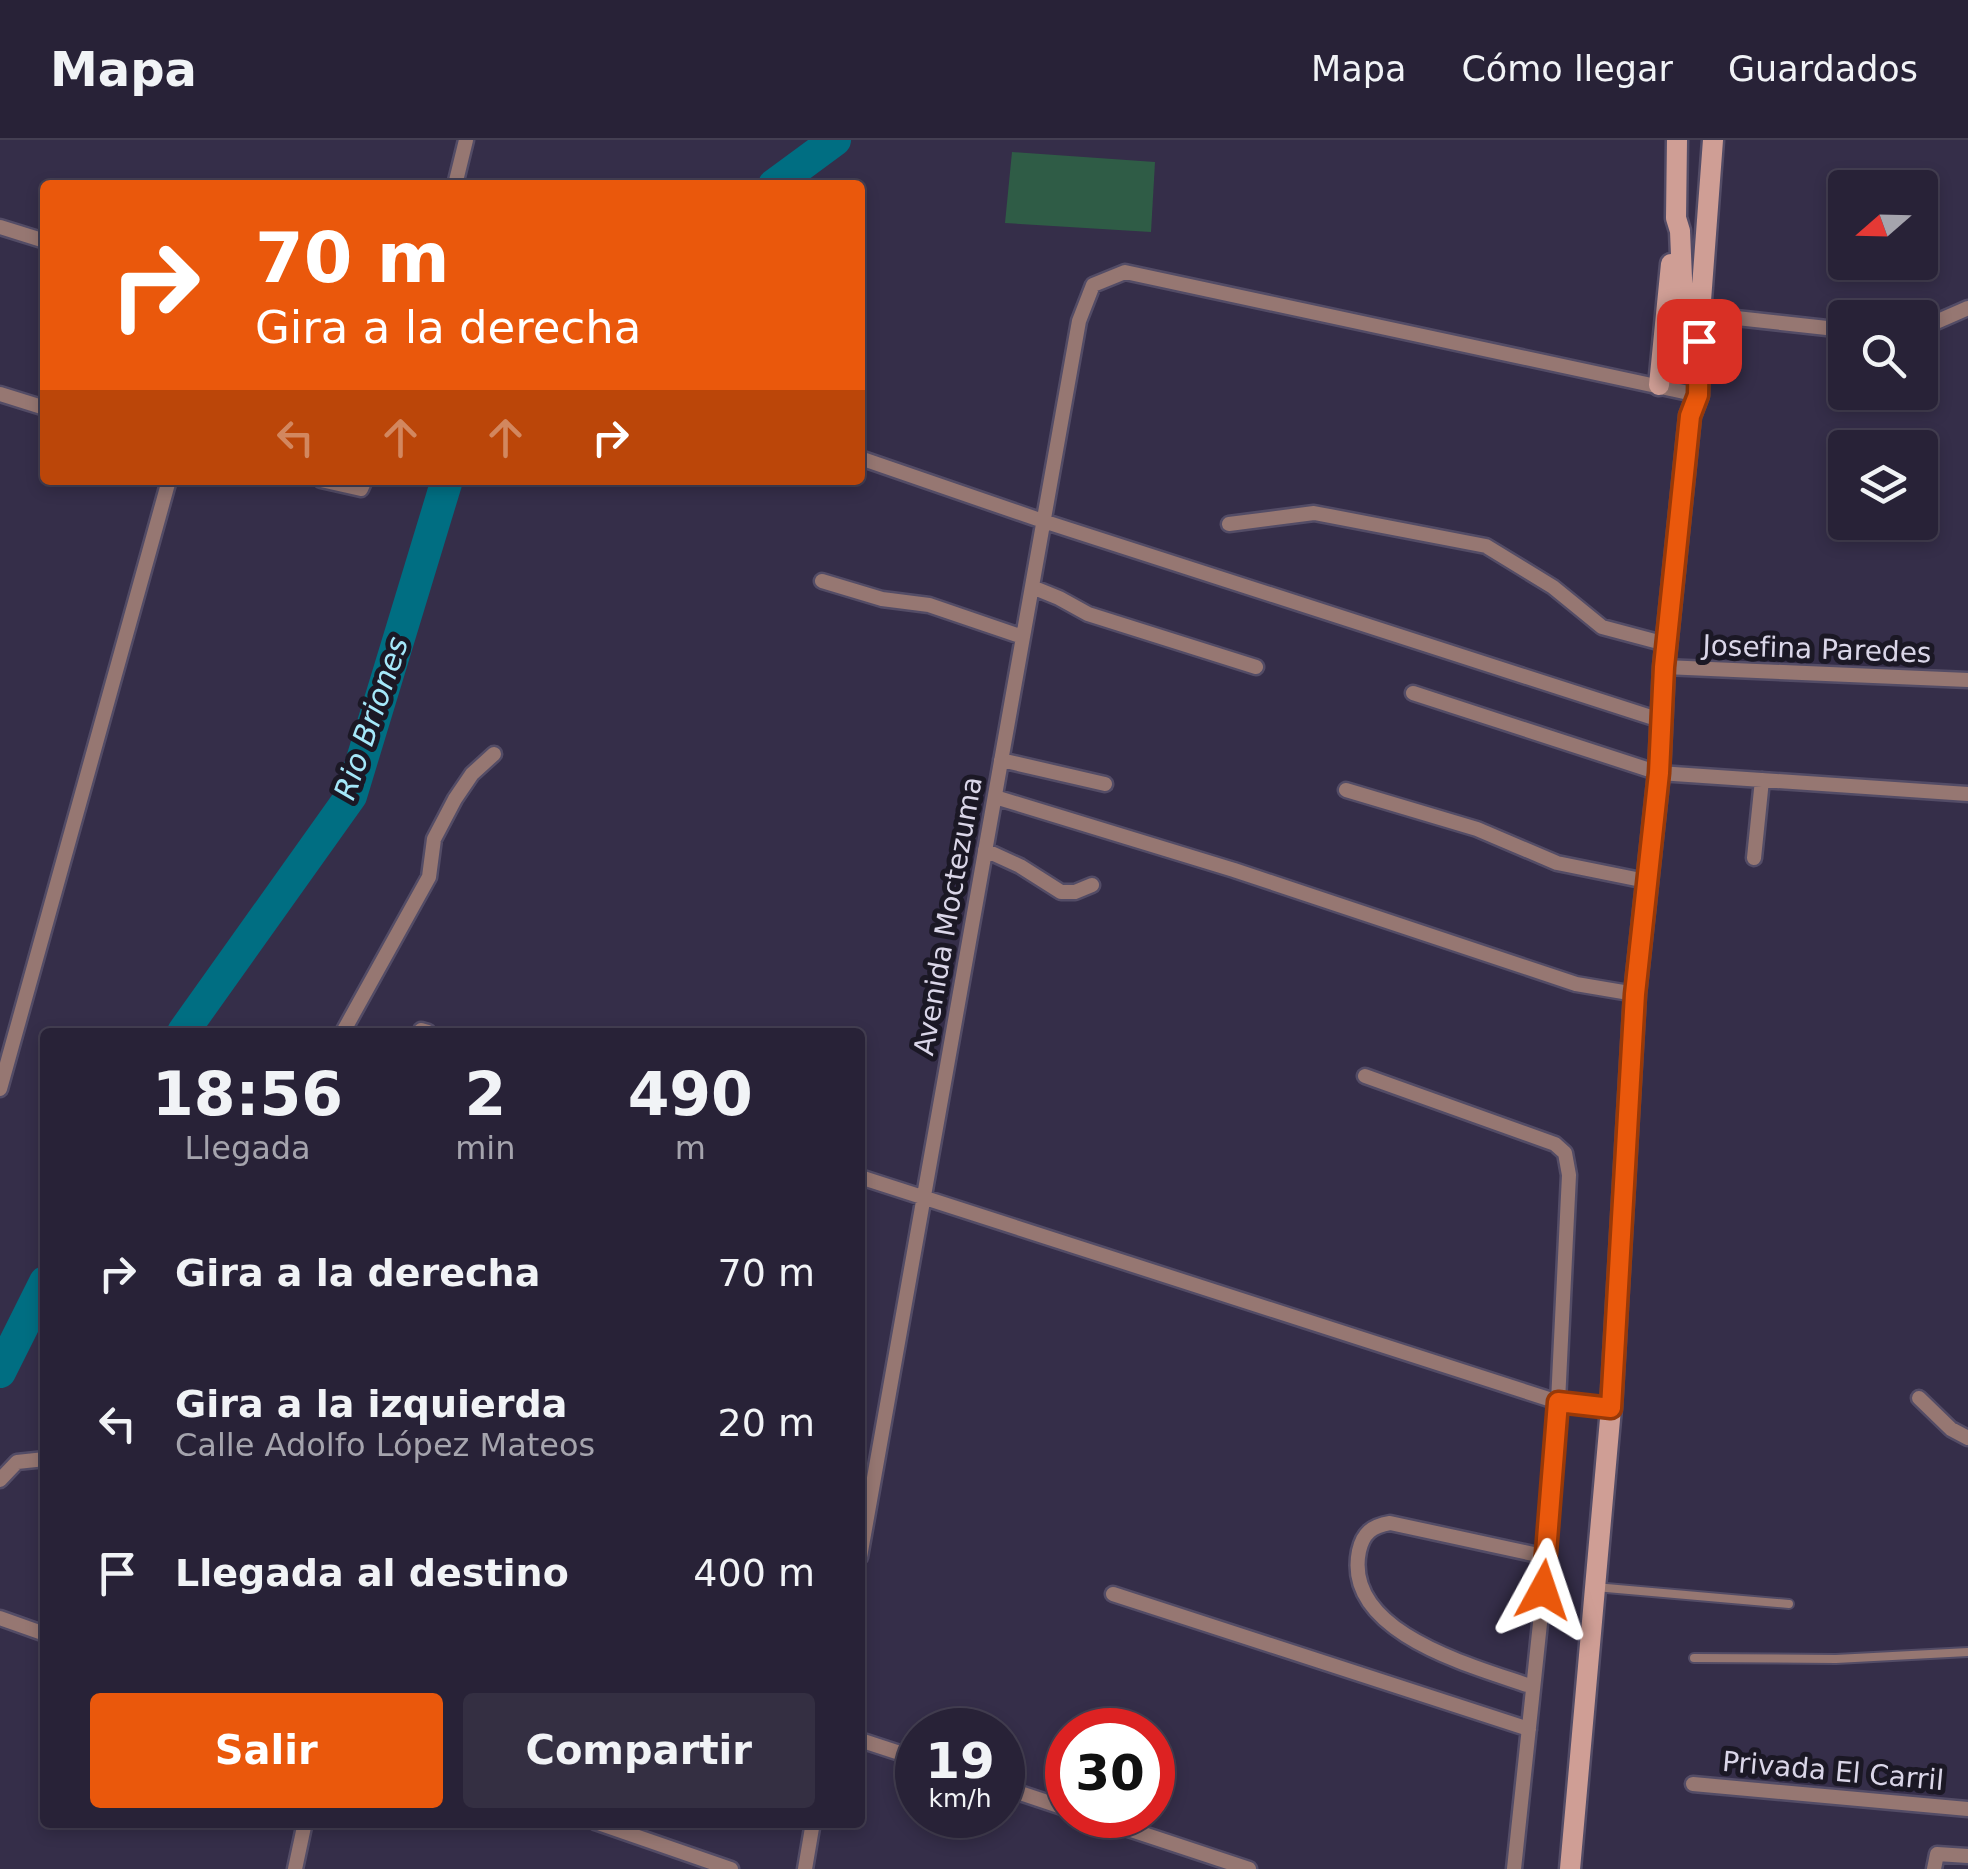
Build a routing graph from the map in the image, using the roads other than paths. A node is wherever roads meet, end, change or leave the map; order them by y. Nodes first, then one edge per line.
1 (466, 140) edge
2 (1676, 142) edge
3 (1712, 146) edge
4 (456, 180) edge
5 (1676, 218) junction
6 (0, 227) edge
7 (40, 239) edge
8 (1968, 308) edge
9 (1700, 314) junction
10 (1938, 321) edge
11 (1828, 328) edge
12 (1659, 385) junction
13 (0, 394) edge
14 (1692, 394) junction
15 (40, 406) edge
16 (865, 460) edge
17 (168, 485) edge
18 (1044, 520) junction
19 (1229, 524) dead end
20 (822, 582) dead end
21 (1032, 587) junction
22 (1023, 636) junction
23 (1666, 644) junction
24 (1256, 667) dead end
25 (1664, 667) junction
26 (1968, 680) edge
27 (1413, 693) dead end
28 (1660, 720) junction
29 (494, 754) dead end
30 (1001, 760) junction
31 (1659, 773) junction
32 (1762, 780) junction
33 (1105, 784) dead end
34 (1346, 790) dead end
35 (1968, 794) edge
36 (994, 797) junction
37 (985, 850) junction
38 (1754, 858) dead end
39 (1646, 881) junction
40 (1092, 885) dead end
41 (1635, 994) junction
42 (344, 1028) edge
43 (1365, 1076) dead end
44 (0, 1089) edge
45 (865, 1178) edge
46 (924, 1198) junction
47 (1919, 1398) dead end
48 (1558, 1402) junction
49 (1611, 1408) junction
50 (1968, 1438) edge
51 (40, 1459) edge
52 (0, 1480) edge
53 (865, 1529) edge
54 (1546, 1558) junction
55 (1595, 1587) junction
56 (1113, 1594) dead end
57 (1790, 1604) dead end
58 (0, 1618) edge
59 (40, 1632) edge
60 (1968, 1652) edge
61 (1694, 1658) dead end
62 (1533, 1687) junction
63 (1529, 1729) junction
64 (865, 1742) edge
65 (895, 1751) edge
66 (1693, 1784) dead end
67 (1968, 1808) edge
68 (304, 1828) edge
69 (611, 1828) edge
70 (812, 1828) edge
71 (1155, 1838) edge
72 (1968, 1856) edge
73 (295, 1869) edge
74 (731, 1869) edge
75 (805, 1869) edge
76 (1249, 1869) edge
77 (1514, 1869) edge
78 (1570, 1869) edge
79 (1934, 1869) edge

1 - 4 street
2 - 3 main road
2 - 5 main road
3 - 9 main road
5 - 12 main road
5 - 14 main road
6 - 7 street
8 - 10 street
9 - 11 street
9 - 14 main road
12 - 14 street
12 - 18 street, Avenida Moctezuma
13 - 15 street
14 - 23 main road
16 - 18 street
17 - 44 street
18 - 21 street, Avenida Moctezuma
18 - 28 street
19 - 23 street
20 - 22 street
21 - 22 street, Avenida Moctezuma
21 - 24 street
22 - 30 street, Avenida Moctezuma
23 - 25 main road
25 - 26 street, Josefina Paredes
25 - 28 main road
27 - 31 street
28 - 31 main road
29 - 42 street
30 - 33 street
30 - 36 street, Avenida Moctezuma
31 - 32 street
31 - 39 main road
32 - 35 street
32 - 38 street
34 - 39 street
36 - 37 street, Avenida Moctezuma
36 - 41 street
37 - 40 street
37 - 46 street, Avenida Moctezuma
39 - 41 main road
41 - 49 main road
43 - 48 street
45 - 46 street
46 - 48 street
46 - 53 street, Avenida Moctezuma
47 - 50 street
48 - 49 street
48 - 54 street
49 - 55 main road
51 - 52 street
54 - 62 street
54 - 62 street
55 - 57 lane
55 - 78 main road
56 - 63 street
58 - 59 street
60 - 61 lane
62 - 63 street
63 - 77 street
64 - 65 street
66 - 67 street, Privada El Carril
68 - 73 street
69 - 74 street
70 - 75 street
71 - 76 street
72 - 79 street

